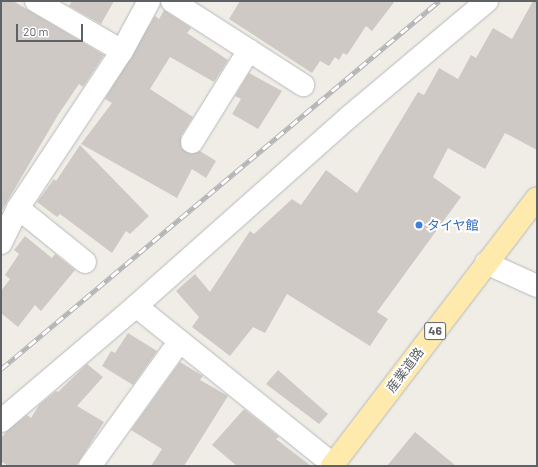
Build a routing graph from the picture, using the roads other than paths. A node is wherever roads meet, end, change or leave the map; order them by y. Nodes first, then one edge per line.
1 (36, 1) edge
2 (149, 1) edge
3 (172, 1) edge
4 (487, 1) edge
5 (122, 50) junction
6 (249, 50) junction
7 (304, 86) dead end
8 (192, 142) dead end
9 (536, 202) edge
10 (18, 208) junction
11 (1, 243) edge
12 (84, 262) dead end
13 (486, 263) junction
14 (537, 286) edge
15 (136, 306) junction
16 (179, 342) junction
17 (1, 421) edge
18 (90, 466) edge
19 (333, 466) edge

1 - 5 street
2 - 5 street
3 - 6 street
4 - 15 street
5 - 10 street
6 - 7 street
6 - 8 street
9 - 13 main road, 産業道路 / 46
10 - 11 street
10 - 12 street
13 - 14 street
13 - 19 main road, 産業道路 / 46
15 - 16 street
15 - 17 street
16 - 18 street
16 - 19 street

